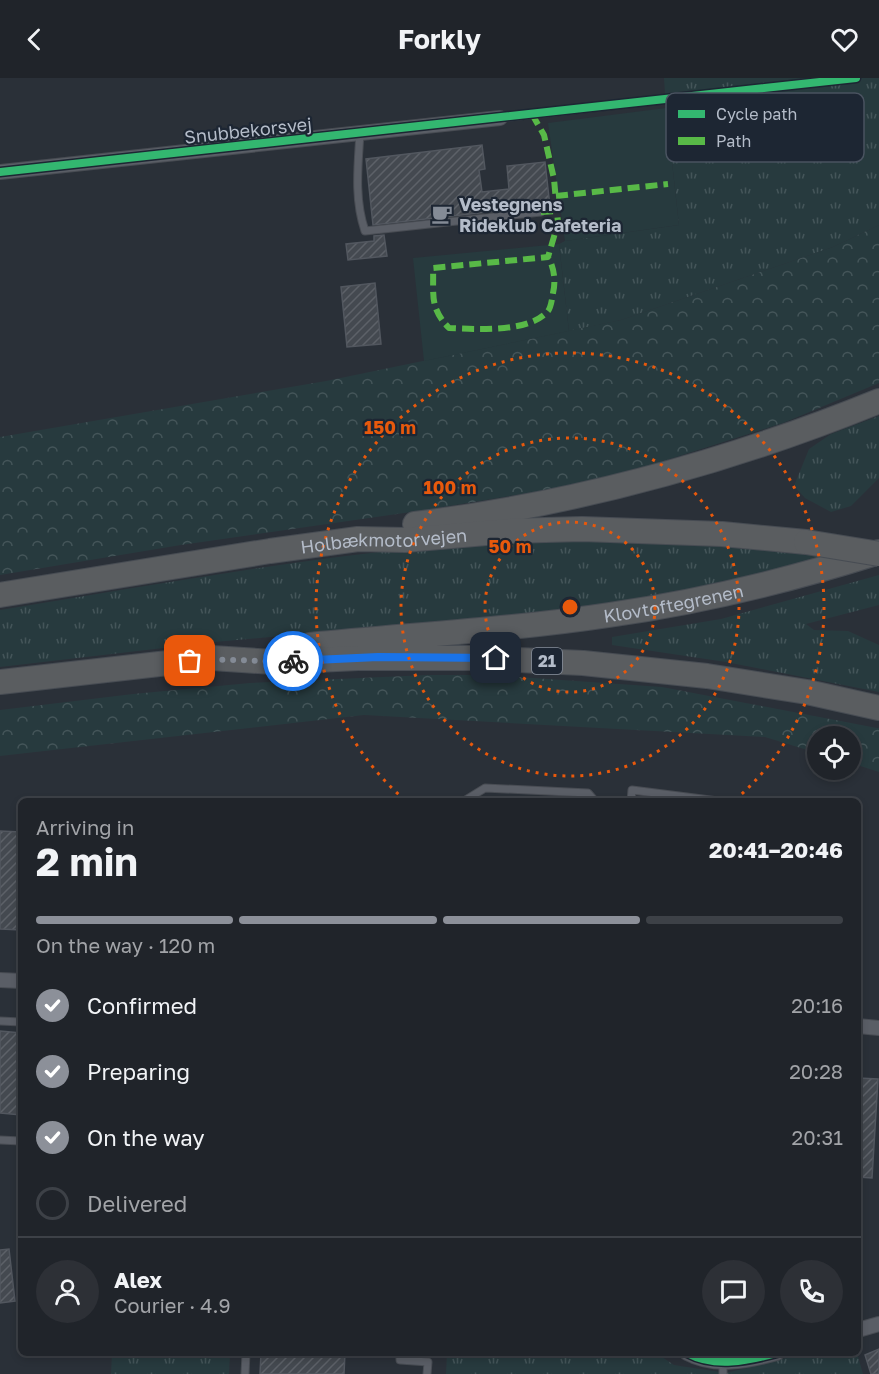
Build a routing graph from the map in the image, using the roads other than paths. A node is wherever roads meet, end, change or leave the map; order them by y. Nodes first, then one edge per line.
1 (856, 78) edge
2 (722, 93) edge
3 (666, 99) edge
4 (500, 118) joint
5 (360, 133) junction
6 (0, 172) edge
7 (541, 212) dead end
8 (879, 400) edge
9 (358, 538) junction
10 (879, 553) edge
11 (0, 595) edge
12 (212, 658) junction
13 (0, 682) edge
14 (879, 708) edge
15 (469, 798) edge
16 (592, 798) edge
17 (631, 798) edge
18 (695, 798) edge
19 (0, 980) edge
20 (18, 981) edge
21 (0, 1021) edge
22 (18, 1023) edge
23 (861, 1026) edge
24 (879, 1028) edge
25 (0, 1140) edge
26 (18, 1141) edge
27 (878, 1327) edge
28 (861, 1330) edge
29 (246, 1356) edge
30 (400, 1356) edge
31 (692, 1356) edge
32 (767, 1356) edge
33 (723, 1368) edge
34 (244, 1374) edge
35 (427, 1374) edge

1 - 2 lane
3 - 4 lane
4 - 5 street, Snubbekorsvej
5 - 6 street, Snubbekorsvej
5 - 7 lane
8 - 9 highway
9 - 10 highway, Holbækmotorvejen, bridge
9 - 11 highway, Holbækmotorvejen
10 - 12 highway, Klovtoftegrenen
12 - 13 highway, 21
12 - 14 highway, 21
15 - 16 lane
17 - 18 lane
19 - 20 street
21 - 22 lane
23 - 24 street
25 - 26 lane
27 - 28 street
29 - 34 lane
30 - 35 lane
31 - 33 street
32 - 33 street

